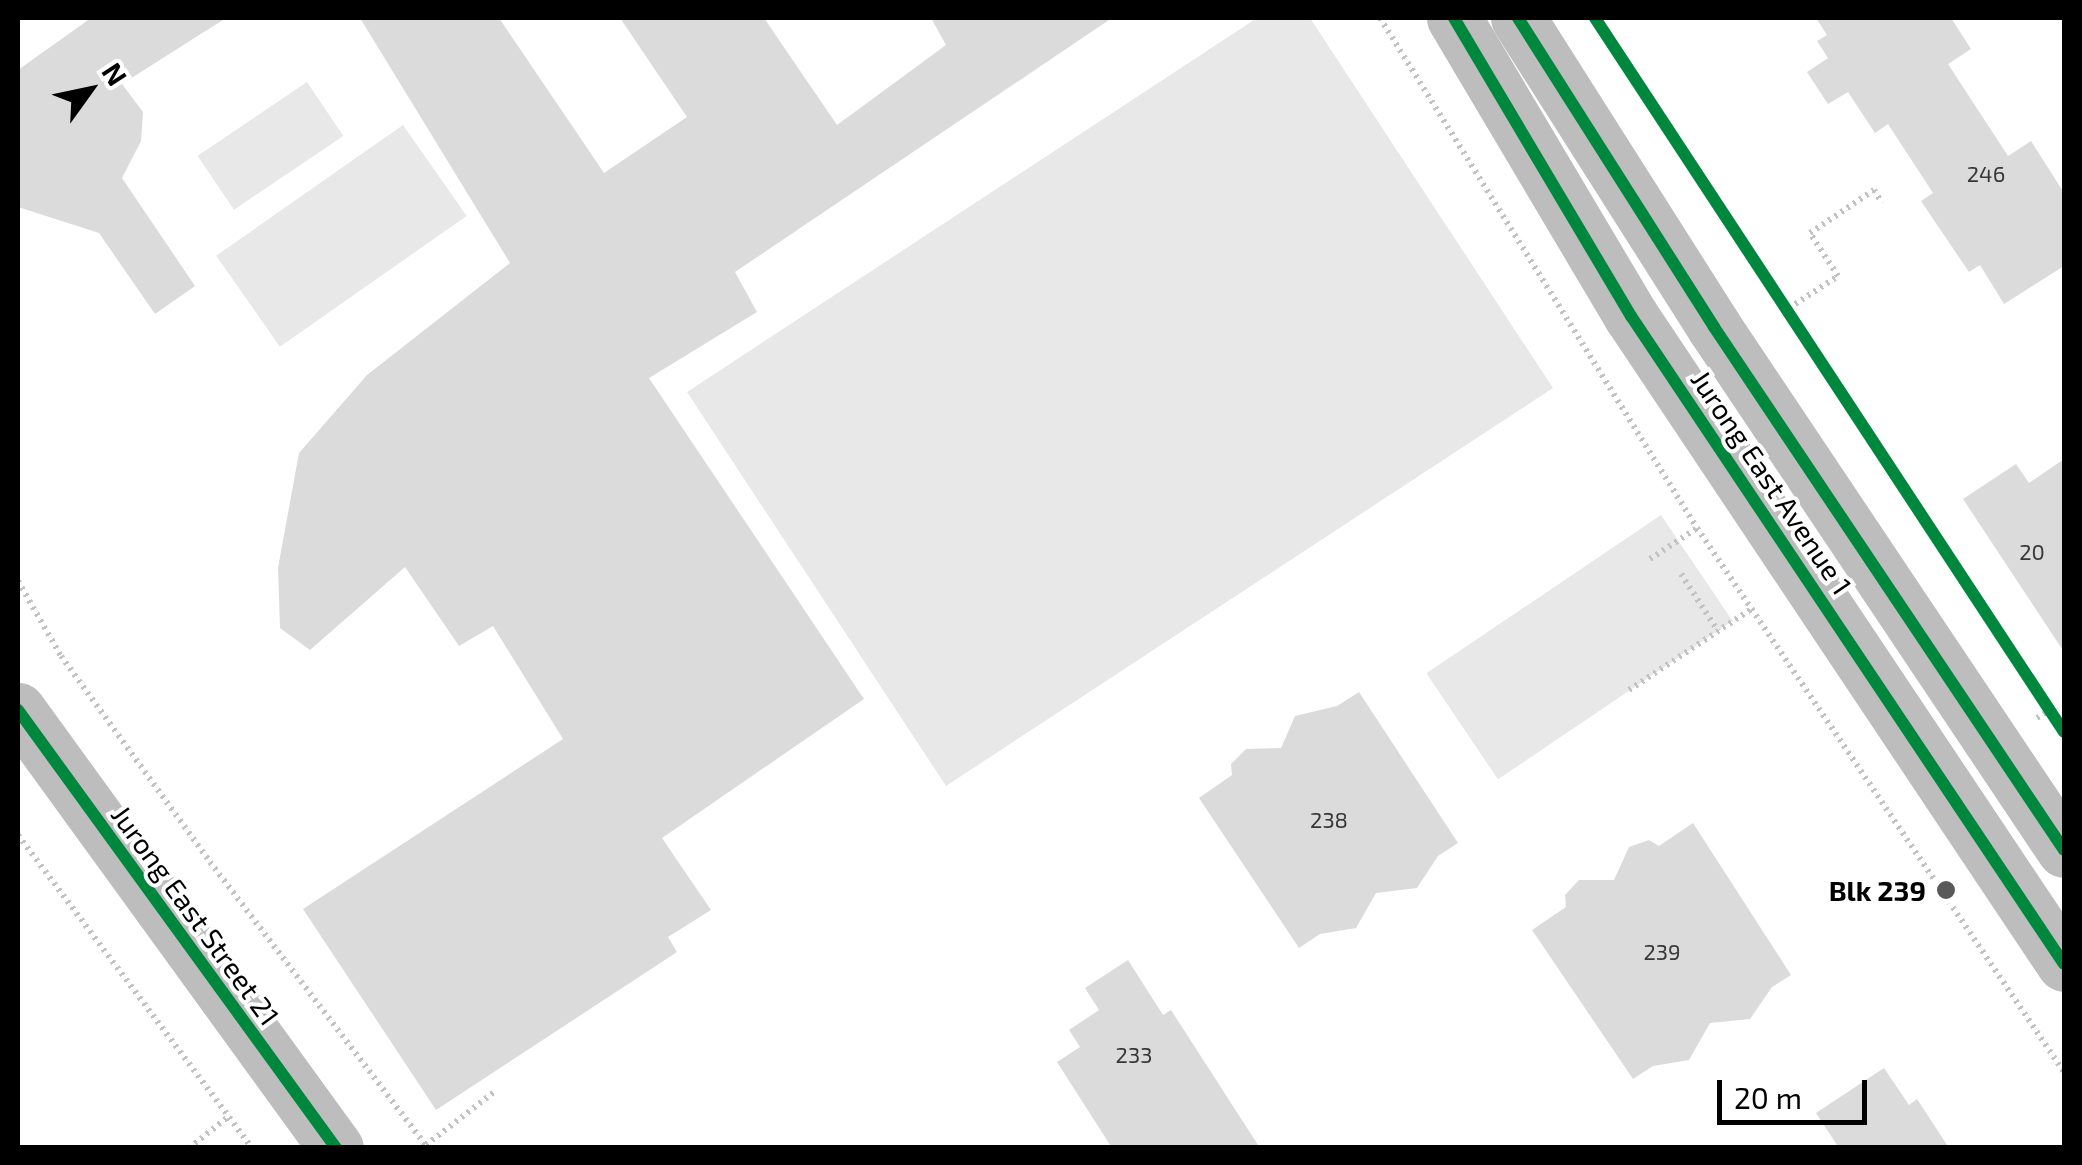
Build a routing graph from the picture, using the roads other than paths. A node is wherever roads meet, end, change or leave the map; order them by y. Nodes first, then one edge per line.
1 (1454, 18) edge
2 (1518, 18) edge
3 (18, 710) edge
4 (2064, 850) edge
5 (2064, 964) edge
6 (336, 1148) edge

1 - 5 street, Jurong East Avenue 1
2 - 4 street, Jurong East Avenue 1
3 - 6 street, Jurong East Street 21

